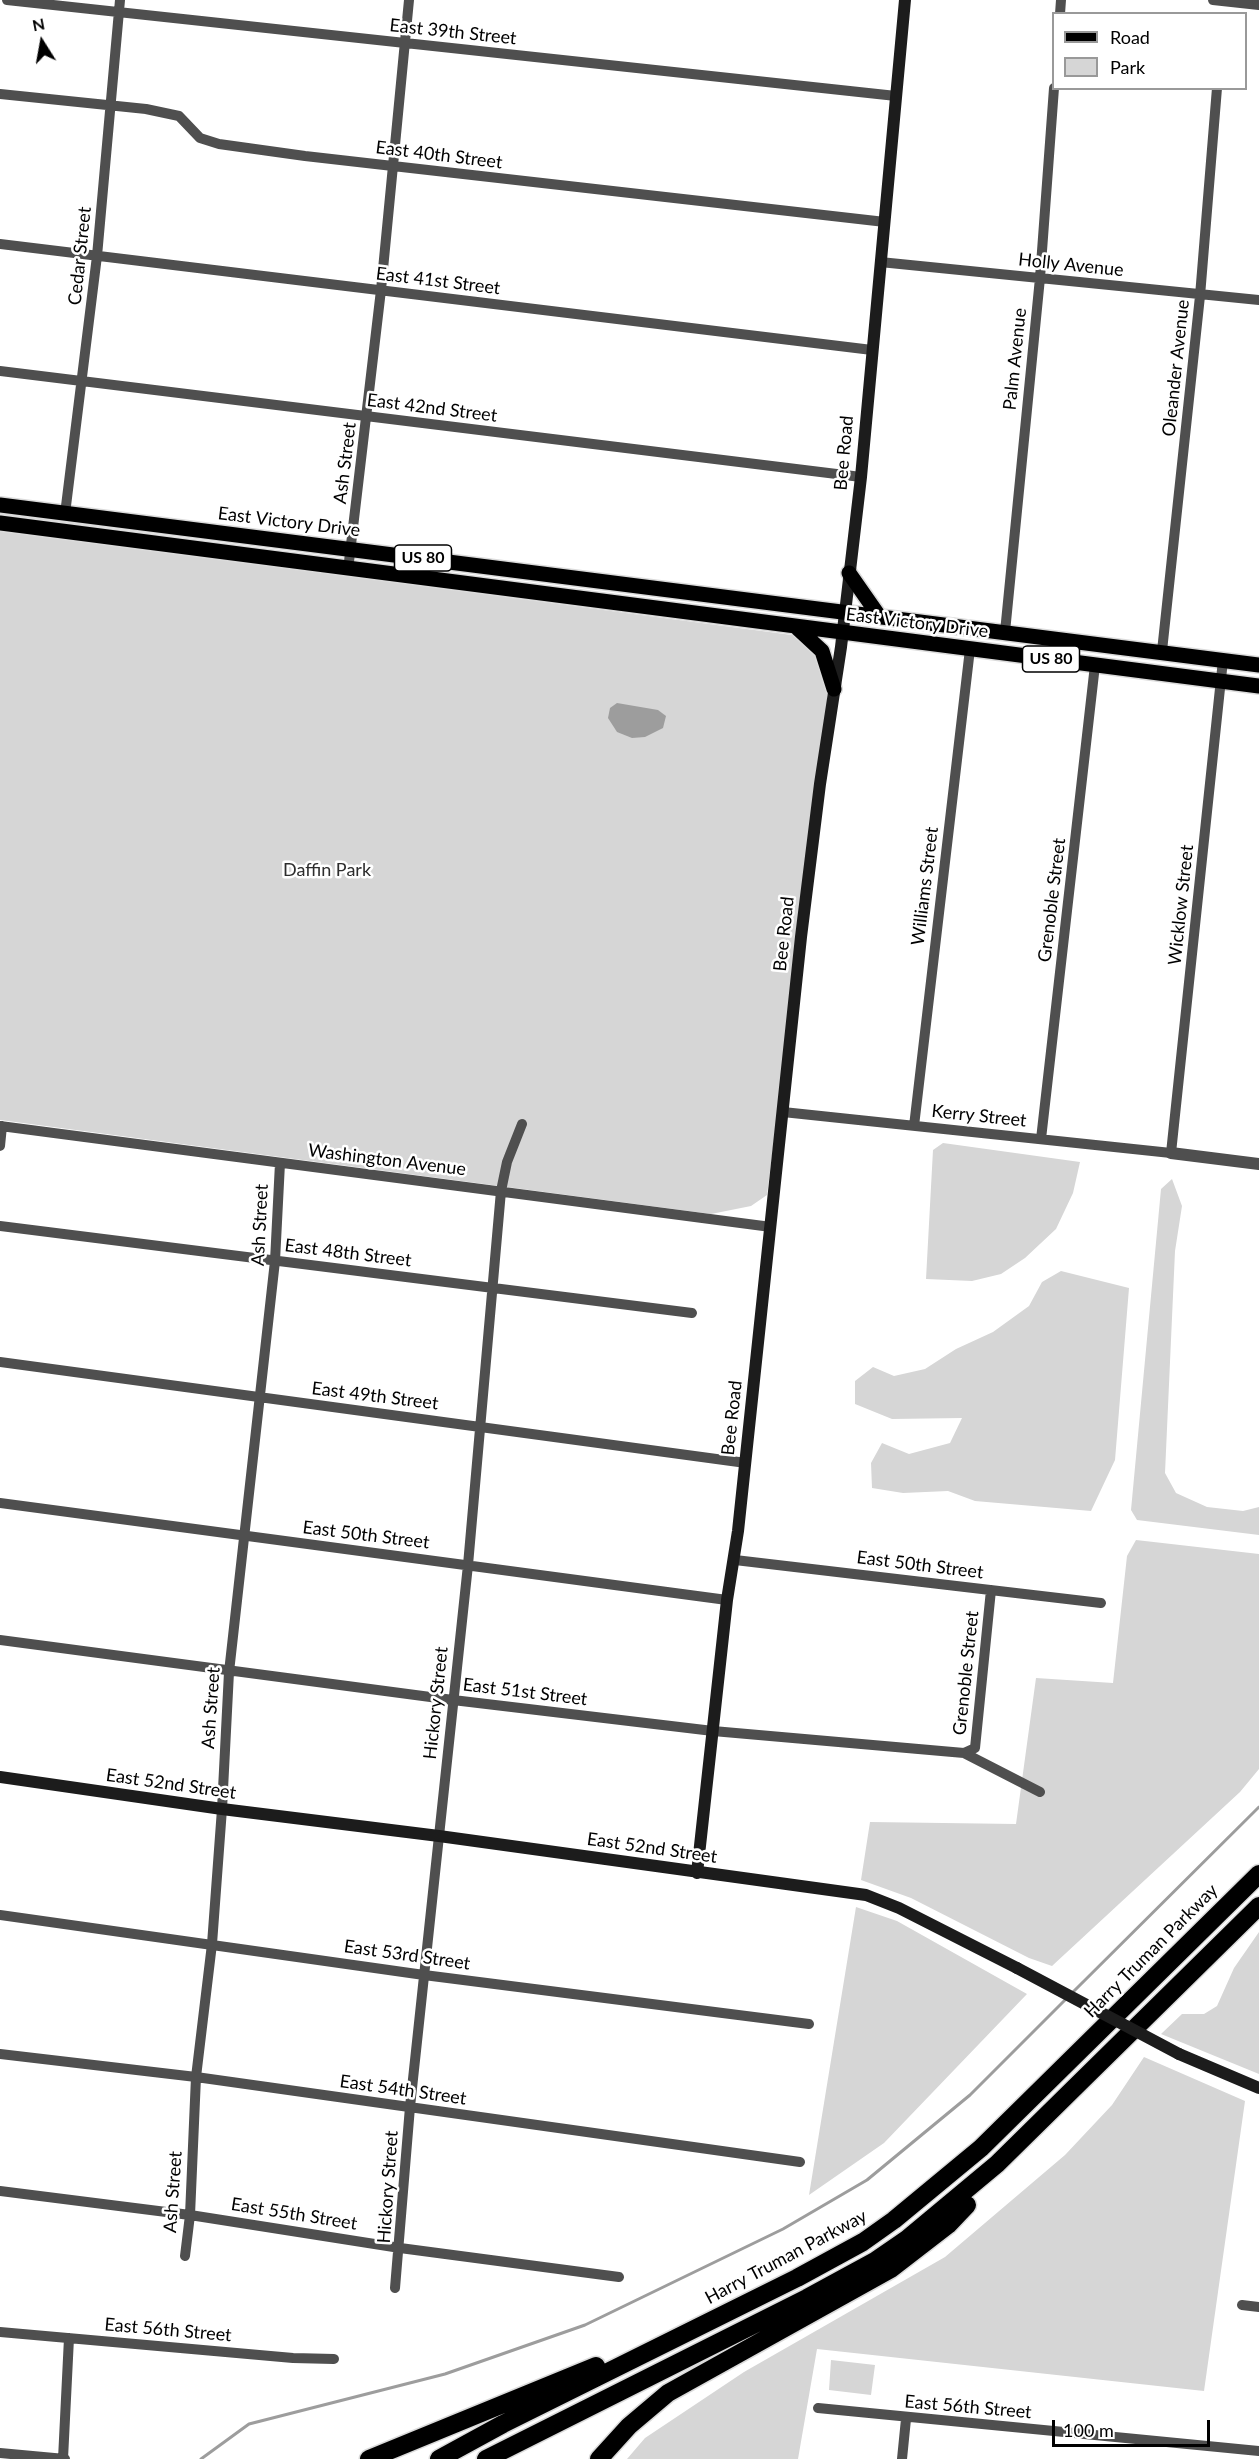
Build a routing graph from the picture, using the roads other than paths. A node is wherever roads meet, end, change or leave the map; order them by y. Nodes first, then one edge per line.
1 (7, 0) edge
2 (120, 0) edge
3 (409, 0) edge
4 (905, 0) edge
5 (1218, 1) edge
6 (1257, 3) edge
7 (118, 13) junction
8 (404, 43) junction
9 (1054, 90) edge
10 (1217, 90) edge
11 (0, 93) edge
12 (896, 96) junction
13 (110, 105) junction
14 (393, 166) junction
15 (885, 222) junction
16 (0, 244) edge
17 (97, 256) junction
18 (880, 262) junction
19 (1040, 278) junction
20 (381, 290) junction
21 (1200, 296) junction
22 (1259, 300) edge
23 (872, 350) junction
24 (0, 371) edge
25 (83, 381) junction
26 (367, 416) junction
27 (861, 477) junction
28 (0, 505) edge
29 (66, 513) junction
30 (0, 524) edge
31 (32, 528) junction
32 (351, 549) junction
33 (348, 570) junction
34 (849, 573) junction
35 (574, 578) junction
36 (571, 598) junction
37 (845, 612) junction
38 (879, 616) junction
39 (795, 626) junction
40 (843, 632) junction
41 (1005, 632) junction
42 (970, 649) junction
43 (1162, 651) junction
44 (1223, 660) junction
45 (1259, 664) edge
46 (1095, 665) junction
47 (1221, 681) junction
48 (1259, 686) edge
49 (834, 689) junction
50 (783, 1112) junction
51 (522, 1124) dead end
52 (1, 1126) edge
53 (914, 1126) junction
54 (1041, 1139) junction
55 (0, 1146) edge
56 (1171, 1153) junction
57 (280, 1163) junction
58 (1259, 1164) edge
59 (501, 1191) junction
60 (0, 1226) edge
61 (771, 1227) junction
62 (276, 1261) junction
63 (492, 1288) junction
64 (692, 1313) dead end
65 (0, 1362) edge
66 (259, 1398) junction
67 (480, 1426) junction
68 (746, 1463) junction
69 (0, 1503) edge
70 (245, 1537) junction
71 (735, 1560) junction
72 (468, 1565) junction
73 (992, 1590) junction
74 (727, 1600) junction
75 (1101, 1603) dead end
76 (0, 1640) edge
77 (229, 1672) junction
78 (453, 1700) junction
79 (713, 1731) junction
80 (964, 1753) junction
81 (0, 1777) edge
82 (1040, 1792) dead end
83 (222, 1809) junction
84 (439, 1836) junction
85 (697, 1873) junction
86 (1259, 1874) edge
87 (1259, 1905) edge
88 (0, 1915) edge
89 (212, 1944) junction
90 (424, 1975) junction
91 (809, 2024) dead end
92 (0, 2054) edge
93 (196, 2077) junction
94 (1259, 2088) edge
95 (410, 2108) junction
96 (1027, 2135) junction
97 (800, 2162) dead end
98 (0, 2192) edge
99 (190, 2215) junction
100 (400, 2248) junction
101 (185, 2256) dead end
102 (619, 2277) dead end
103 (395, 2288) dead end
104 (1242, 2305) dead end
105 (1259, 2307) edge
106 (737, 2308) junction
107 (0, 2332) edge
108 (69, 2338) junction
109 (334, 2359) dead end
110 (818, 2408) dead end
111 (906, 2418) junction
112 (1259, 2451) edge
113 (0, 2453) edge
114 (64, 2459) edge
115 (369, 2459) edge
116 (440, 2459) edge
117 (486, 2459) edge
118 (599, 2459) edge
119 (902, 2459) edge

1 - 7 street, East 39th Street
2 - 7 street, Cedar Street
3 - 8 street, Ash Street
4 - 12 main road, Bee Road
5 - 6 street
7 - 8 street, East 39th Street
7 - 13 street, Cedar Street
8 - 12 street, East 39th Street
8 - 14 street, Ash Street
9 - 19 street, Palm Avenue
10 - 21 street, Oleander Avenue
11 - 13 street, East 40th Street
12 - 15 main road, Bee Road
13 - 14 street, East 40th Street
13 - 17 street, Cedar Street
14 - 15 street, East 40th Street
14 - 20 street, Ash Street
15 - 18 main road, Bee Road
16 - 17 street, East 41st Street
17 - 20 street, East 41st Street
17 - 25 street, Cedar Street
18 - 19 street, Holly Avenue
18 - 23 main road, Bee Road
19 - 21 street, Holly Avenue
19 - 41 street, Palm Avenue
20 - 23 street, East 41st Street
20 - 26 street, Ash Street
21 - 22 street, Holly Avenue
21 - 43 street, Oleander Avenue
23 - 27 main road, Bee Road
24 - 25 street, East 42nd Street
25 - 26 street, East 42nd Street
25 - 29 street, Cedar Street
26 - 27 street, East 42nd Street
26 - 32 street, Ash Street
27 - 34 main road, Bee Road
28 - 29 main road, East Victory Drive / US 80
29 - 31 main road
29 - 32 main road, East Victory Drive / US 80
30 - 31 main road, East Victory Drive / US 80
31 - 33 main road, East Victory Drive / US 80
32 - 33 street, Ash Street
32 - 35 main road, East Victory Drive / US 80
33 - 36 main road, East Victory Drive / US 80
34 - 37 main road, Bee Road
34 - 38 main road
35 - 36 street
35 - 37 main road, East Victory Drive / US 80
36 - 39 main road, East Victory Drive / US 80
37 - 38 main road, East Victory Drive / US 80
37 - 40 main road, Bee Road
38 - 41 main road, East Victory Drive / US 80
39 - 40 main road, East Victory Drive / US 80
39 - 49 main road
40 - 42 main road, East Victory Drive / US 80
40 - 49 main road, Bee Road
41 - 43 main road, East Victory Drive / US 80
42 - 46 main road, East Victory Drive / US 80
42 - 53 street, Williams Street
43 - 44 main road, East Victory Drive / US 80
44 - 45 main road, East Victory Drive / US 80
44 - 47 street, Wicklow Street
46 - 47 main road, East Victory Drive / US 80
46 - 54 street, Grenoble Street
47 - 48 main road, East Victory Drive / US 80
47 - 56 street, Wicklow Street
49 - 50 main road, Bee Road
50 - 53 street, Kerry Street
50 - 61 main road, Bee Road
51 - 59 street, Hickory Street
52 - 55 street
52 - 57 street, Washington Avenue
53 - 54 street, Kerry Street
54 - 56 street, Kerry Street
56 - 58 street
57 - 59 street, Washington Avenue
57 - 62 street, Ash Street
59 - 61 street, Washington Avenue
59 - 63 street, Hickory Street
60 - 62 street, East 48th Street
61 - 68 main road, Bee Road
62 - 63 street, East 48th Street
62 - 66 street, Ash Street
63 - 64 street, East 48th Street
63 - 67 street, Hickory Street
65 - 66 street, East 49th Street
66 - 67 street, East 49th Street
66 - 70 street, Ash Street
67 - 68 street, East 49th Street
67 - 72 street, Hickory Street
68 - 71 main road, Bee Road
69 - 70 street, East 50th Street
70 - 72 street, East 50th Street
70 - 77 street, Ash Street
71 - 73 street, East 50th Street
71 - 74 main road, Bee Road
72 - 74 street, East 50th Street
72 - 78 street, Hickory Street
73 - 75 street, East 50th Street
73 - 80 street, Grenoble Street
74 - 79 main road, Bee Road
76 - 77 street, East 51st Street
77 - 78 street, East 51st Street
77 - 83 street, Ash Street
78 - 79 street, East 51st Street
78 - 84 street, Hickory Street
79 - 80 street, East 51st Street
79 - 85 main road, Bee Road
80 - 82 street, East 51st Street
81 - 83 main road, East 52nd Street
83 - 84 main road, East 52nd Street
83 - 89 street, Ash Street
84 - 85 main road, East 52nd Street
84 - 90 street, Hickory Street
85 - 94 main road, East 52nd Street, bridge
86 - 106 highway, Harry Truman Parkway
87 - 96 highway
88 - 89 street, East 53rd Street
89 - 90 street, East 53rd Street
89 - 93 street, Ash Street
90 - 91 street, East 53rd Street
90 - 95 street, Hickory Street
92 - 93 street, East 54th Street
93 - 95 street, East 54th Street
93 - 99 street, Ash Street
95 - 97 street, East 54th Street
95 - 100 street, Hickory Street
96 - 117 highway
96 - 118 highway
98 - 99 street, East 55th Street
99 - 100 street, East 55th Street
99 - 101 street, Ash Street
100 - 102 street, East 55th Street
100 - 103 street, Hickory Street
104 - 105 street
106 - 115 highway
106 - 116 highway, Harry Truman Parkway
107 - 108 street, East 56th Street
108 - 109 street, East 56th Street
108 - 114 street
110 - 111 street, East 56th Street
111 - 112 street, East 56th Street
111 - 119 street
113 - 114 street

